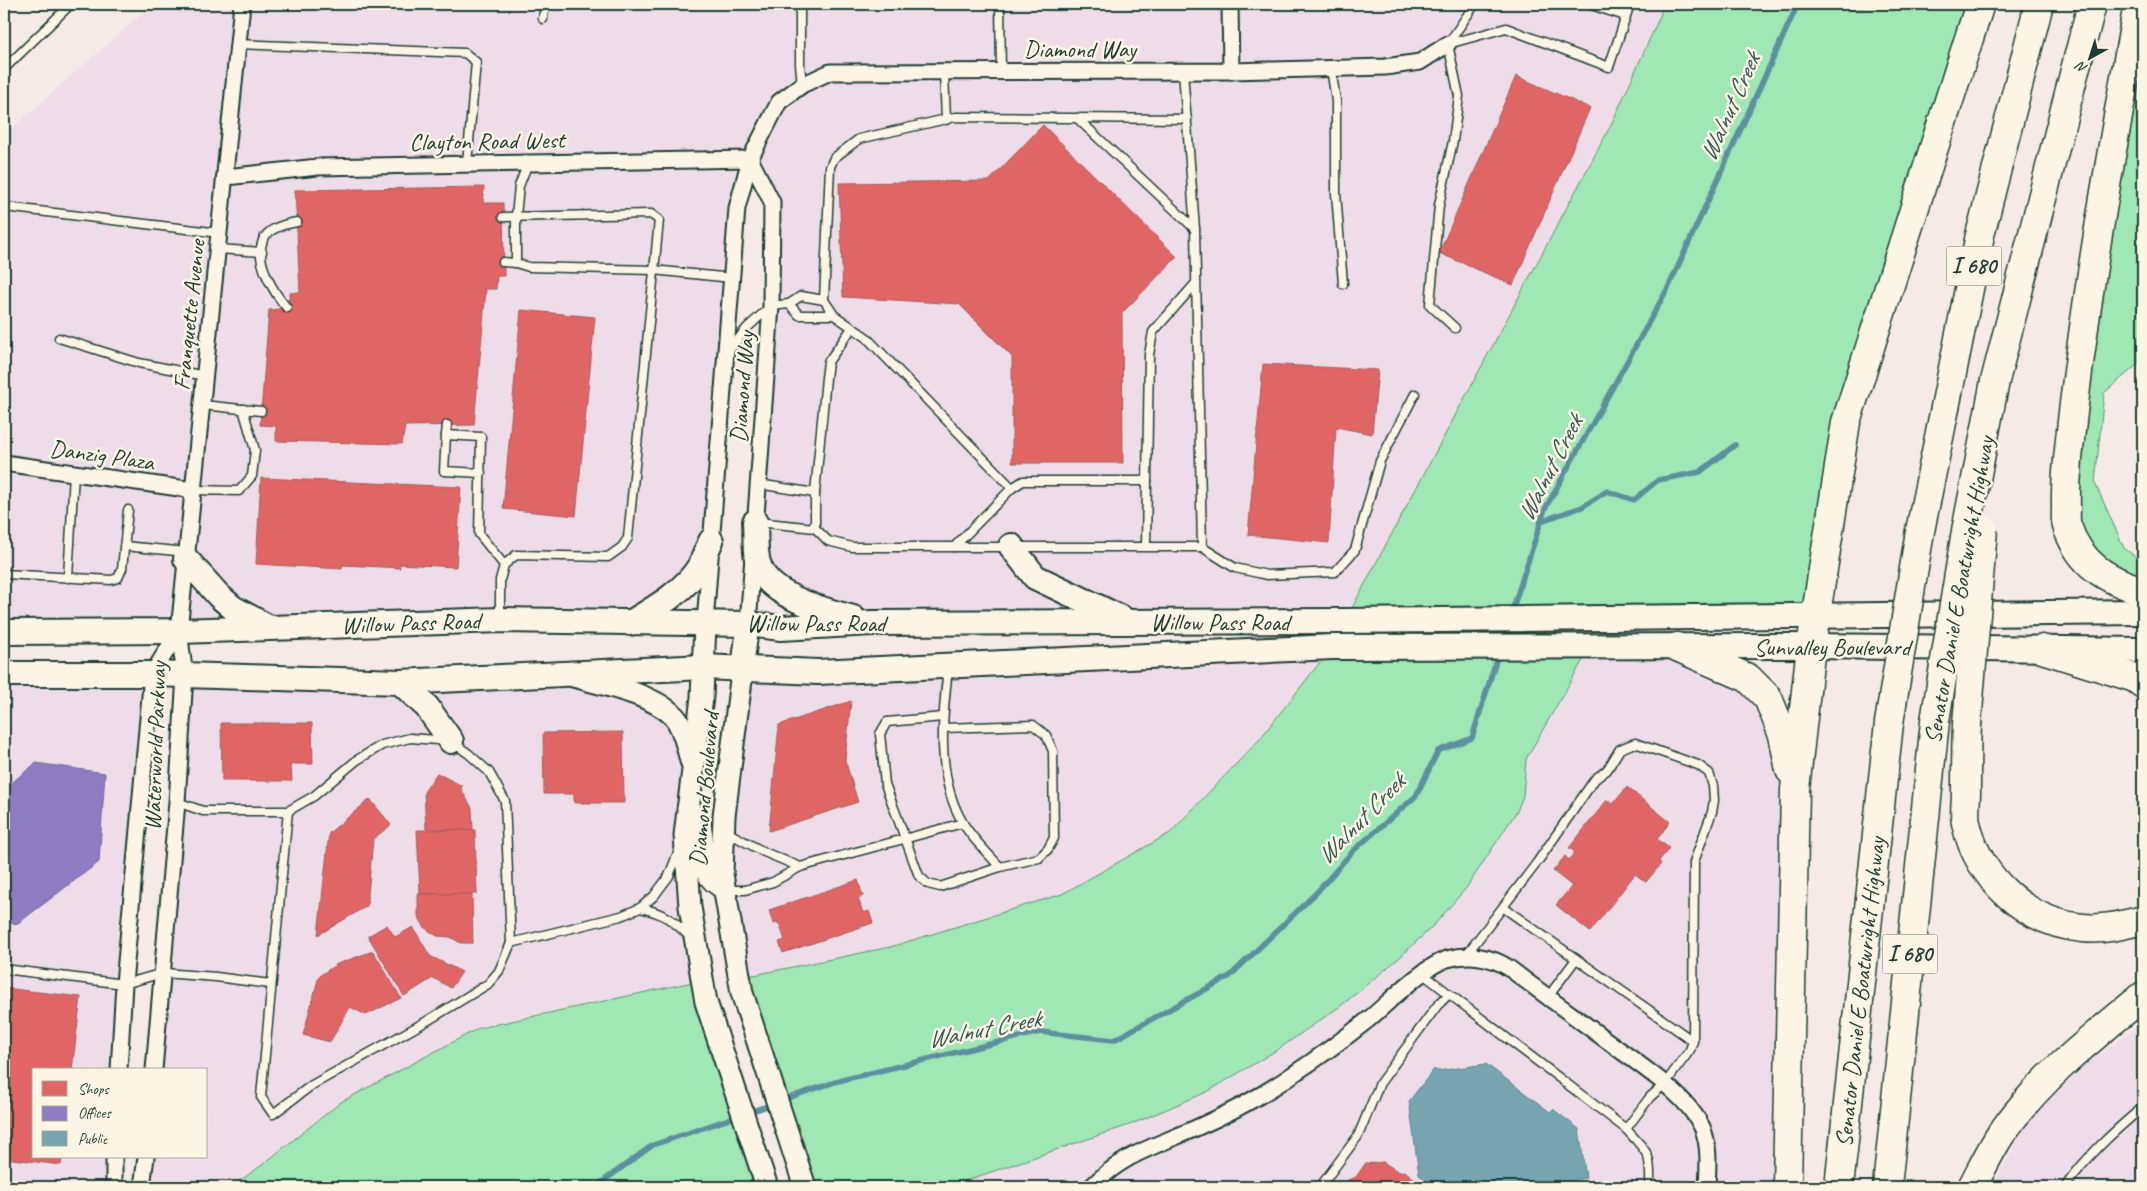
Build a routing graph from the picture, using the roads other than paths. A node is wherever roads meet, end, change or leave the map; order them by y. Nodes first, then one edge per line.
1 (71, 4) edge
2 (242, 4) edge
3 (545, 4) edge
4 (800, 4) edge
5 (1000, 4) edge
6 (1230, 4) edge
7 (1475, 4) edge
8 (1588, 4) edge
9 (1630, 4) edge
10 (1980, 4) edge
11 (2039, 4) edge
12 (2092, 4) edge
13 (2138, 4) edge
14 (1626, 16) junction
15 (543, 19) dead end
16 (238, 44) junction
17 (1448, 44) junction
18 (1331, 68) junction
19 (4, 69) edge
20 (1001, 71) junction
21 (1183, 71) junction
22 (1231, 71) junction
23 (944, 72) junction
24 (802, 85) junction
25 (1077, 118) junction
26 (1187, 119) junction
27 (946, 120) junction
28 (750, 159) junction
29 (528, 163) junction
30 (467, 164) junction
31 (226, 177) junction
32 (5, 207) dead end
33 (516, 216) junction
34 (503, 217) dead end
35 (296, 222) dead end
36 (1196, 230) junction
37 (220, 233) junction
38 (218, 249) junction
39 (262, 252) junction
40 (503, 262) dead end
41 (516, 263) junction
42 (653, 270) junction
43 (732, 278) junction
44 (1196, 283) junction
45 (1343, 284) dead end
46 (824, 300) junction
47 (788, 304) junction
48 (771, 306) junction
49 (287, 308) dead end
50 (834, 315) junction
51 (852, 328) junction
52 (1455, 328) dead end
53 (59, 338) dead end
54 (727, 354) junction
55 (205, 376) junction
56 (1995, 381) junction
57 (1415, 394) dead end
58 (202, 405) junction
59 (243, 409) junction
60 (261, 411) dead end
61 (447, 425) dead end
62 (446, 435) junction
63 (4, 463) edge
64 (74, 473) junction
65 (481, 473) junction
66 (1146, 481) junction
67 (758, 484) junction
68 (1012, 488) junction
69 (193, 490) junction
70 (815, 493) junction
71 (128, 510) dead end
72 (755, 522) junction
73 (814, 528) junction
74 (711, 540) junction
75 (1146, 545) junction
76 (124, 546) junction
77 (1010, 546) junction
78 (954, 547) junction
79 (1202, 547) junction
80 (187, 556) junction
81 (504, 565) junction
82 (4, 574) edge
83 (68, 578) junction
84 (2143, 591) edge
85 (2143, 612) edge
86 (1816, 616) junction
87 (1628, 618) joint
88 (500, 620) junction
89 (1129, 622) junction
90 (630, 623) junction
91 (705, 623) junction
92 (872, 623) junction
93 (748, 624) junction
94 (267, 627) junction
95 (179, 631) junction
96 (4, 632) edge
97 (1610, 646) joint
98 (1811, 646) junction
99 (1677, 647) junction
100 (2042, 649) junction
101 (2143, 650) edge
102 (948, 666) junction
103 (704, 667) junction
104 (743, 668) junction
105 (4, 674) edge
106 (152, 674) junction
107 (568, 674) junction
108 (185, 676) junction
109 (400, 682) junction
110 (2143, 684) edge
111 (943, 716) junction
112 (944, 728) junction
113 (451, 741) junction
114 (692, 769) junction
115 (1795, 789) junction
116 (177, 802) junction
117 (687, 808) junction
118 (288, 811) junction
119 (963, 823) junction
120 (724, 830) junction
121 (685, 835) junction
122 (904, 840) junction
123 (800, 867) junction
124 (1000, 867) junction
125 (725, 890) junction
126 (640, 908) junction
127 (1504, 908) junction
128 (2143, 920) edge
129 (511, 943) junction
130 (696, 943) junction
131 (1466, 956) junction
132 (1576, 959) junction
133 (4, 969) edge
134 (163, 973) junction
135 (1423, 974) junction
136 (124, 984) junction
137 (270, 984) junction
138 (1448, 995) junction
139 (2143, 996) edge
140 (1548, 997) junction
141 (1693, 1041) junction
142 (119, 1068) edge
143 (154, 1068) edge
144 (1664, 1084) junction
145 (2143, 1107) edge
146 (1626, 1129) junction
147 (114, 1158) edge
148 (146, 1158) edge
149 (114, 1187) edge
150 (142, 1187) edge
151 (767, 1187) edge
152 (805, 1187) edge
153 (1091, 1187) edge
154 (1320, 1187) edge
155 (1650, 1187) edge
156 (1707, 1187) edge
157 (1787, 1187) edge
158 (1839, 1187) edge
159 (1887, 1187) edge
160 (1972, 1187) edge
161 (2065, 1187) edge

1 - 19 lane
2 - 16 street, Franquette Avenue
3 - 15 lane
4 - 24 lane
5 - 20 lane
6 - 22 street
7 - 17 lane
8 - 14 lane
9 - 14 lane
10 - 86 highway
11 - 158 highway, Senator Daniel E Boatwright Highway / I 680, bridge
12 - 56 highway, Senator Daniel E Boatwright Highway / I 680
13 - 84 highway
14 - 17 lane
16 - 30 lane
16 - 31 street, Franquette Avenue
17 - 18 street, Diamond Way
17 - 52 lane
18 - 22 street, Diamond Way
18 - 45 lane
20 - 21 street, Diamond Way
20 - 23 street, Diamond Way
21 - 22 street, Diamond Way
21 - 26 lane
23 - 24 street, Diamond Way
23 - 27 lane
24 - 28 street, Diamond Way
25 - 26 lane
25 - 27 lane
25 - 36 lane
26 - 36 lane
27 - 46 lane
28 - 29 street, Clayton Road West
28 - 43 street, Diamond Way
28 - 48 street, Diamond Way
29 - 30 street, Clayton Road West
29 - 33 lane
30 - 31 street, Clayton Road West
31 - 37 street, Franquette Avenue
32 - 37 lane
33 - 34 lane
33 - 41 lane
33 - 42 lane
35 - 39 lane
36 - 44 lane
37 - 38 street, Franquette Avenue
38 - 39 lane
38 - 55 street, Franquette Avenue
39 - 49 lane
40 - 41 lane
41 - 42 lane
42 - 43 lane
42 - 81 lane
43 - 54 street, Diamond Way
44 - 66 lane
44 - 79 lane
46 - 47 lane
46 - 50 lane
47 - 48 lane
47 - 50 lane
48 - 54 lane
48 - 67 street, Diamond Way
50 - 51 lane
51 - 68 lane
51 - 70 lane
53 - 55 lane
54 - 74 street, Diamond Way
55 - 58 street, Franquette Avenue
56 - 128 highway, bridge
56 - 159 highway, Senator Daniel E Boatwright Highway / I 680, bridge
57 - 79 lane
58 - 59 lane
58 - 69 street, Franquette Avenue
59 - 60 lane
59 - 69 lane
61 - 62 lane
62 - 65 lane
62 - 65 lane
63 - 64 street, Danzig Plaza
64 - 69 street, Danzig Plaza
64 - 83 lane
65 - 81 lane
66 - 68 lane
66 - 75 lane
67 - 70 lane
67 - 72 street, Diamond Way
68 - 78 lane
69 - 80 street, Franquette Avenue
70 - 73 lane
71 - 76 lane
72 - 73 lane
72 - 92 main road
72 - 93 street, Diamond Way
73 - 78 lane
74 - 90 main road
74 - 91 street, Diamond Way
75 - 77 lane
75 - 79 lane
76 - 80 lane
76 - 83 lane
77 - 78 lane
77 - 89 main road
80 - 94 main road
80 - 95 street, Franquette Avenue
81 - 88 lane
82 - 83 lane
85 - 86 main road, Sunvalley Boulevard
86 - 87 main road, Sunvalley Boulevard
86 - 98 highway
87 - 89 main road, Willow Pass Road
88 - 90 main road, Willow Pass Road
88 - 94 main road, Willow Pass Road
89 - 92 main road, Willow Pass Road
90 - 91 main road, Willow Pass Road
91 - 93 main road, Willow Pass Road
91 - 103 main road, Diamond Boulevard
92 - 93 main road, Willow Pass Road
93 - 104 main road, Diamond Boulevard
94 - 95 main road, Willow Pass Road
95 - 96 main road, Willow Pass Road
95 - 106 street, Waterworld Parkway
95 - 108 street, Waterworld Parkway
97 - 99 main road, Sunvalley Boulevard
97 - 102 main road, Willow Pass Road
98 - 99 main road, Sunvalley Boulevard
98 - 100 main road, Sunvalley Boulevard
98 - 115 highway
99 - 115 highway
100 - 101 main road, Sunvalley Boulevard
100 - 110 highway
102 - 104 main road, Willow Pass Road
102 - 111 lane
103 - 104 main road, Willow Pass Road
103 - 107 main road, Willow Pass Road
103 - 114 main road, Diamond Boulevard
104 - 120 main road, Diamond Boulevard
105 - 106 main road, Willow Pass Road
106 - 108 main road, Willow Pass Road
106 - 136 street, Waterworld Parkway
107 - 109 main road, Willow Pass Road
107 - 114 main road
108 - 109 main road, Willow Pass Road
108 - 116 street, Waterworld Parkway
109 - 113 main road
111 - 112 lane
111 - 122 lane
112 - 119 lane
112 - 124 lane
113 - 118 lane
113 - 129 lane
114 - 117 main road, Diamond Boulevard
115 - 157 highway
116 - 118 lane
116 - 134 street, Waterworld Parkway
117 - 121 main road, Diamond Boulevard
117 - 125 street
118 - 137 lane
119 - 122 lane
119 - 124 lane
120 - 123 lane
120 - 125 main road, Diamond Boulevard
121 - 126 lane
121 - 130 main road, Diamond Boulevard
122 - 123 lane
122 - 124 lane
123 - 125 lane
125 - 152 main road, Diamond Boulevard
126 - 129 lane
126 - 130 lane
127 - 131 lane
127 - 132 lane
127 - 141 lane
129 - 137 lane
130 - 151 main road, Diamond Boulevard
131 - 135 street
131 - 140 street
132 - 140 lane
132 - 141 lane
133 - 136 lane
134 - 136 lane
134 - 137 lane
134 - 143 street, Waterworld Parkway
135 - 138 lane
135 - 153 street
136 - 142 street, Waterworld Parkway
138 - 146 lane
138 - 154 lane
139 - 160 highway
140 - 144 street
141 - 144 lane
144 - 146 lane
144 - 156 street
145 - 161 lane
146 - 155 lane
147 - 149 street
148 - 150 street

